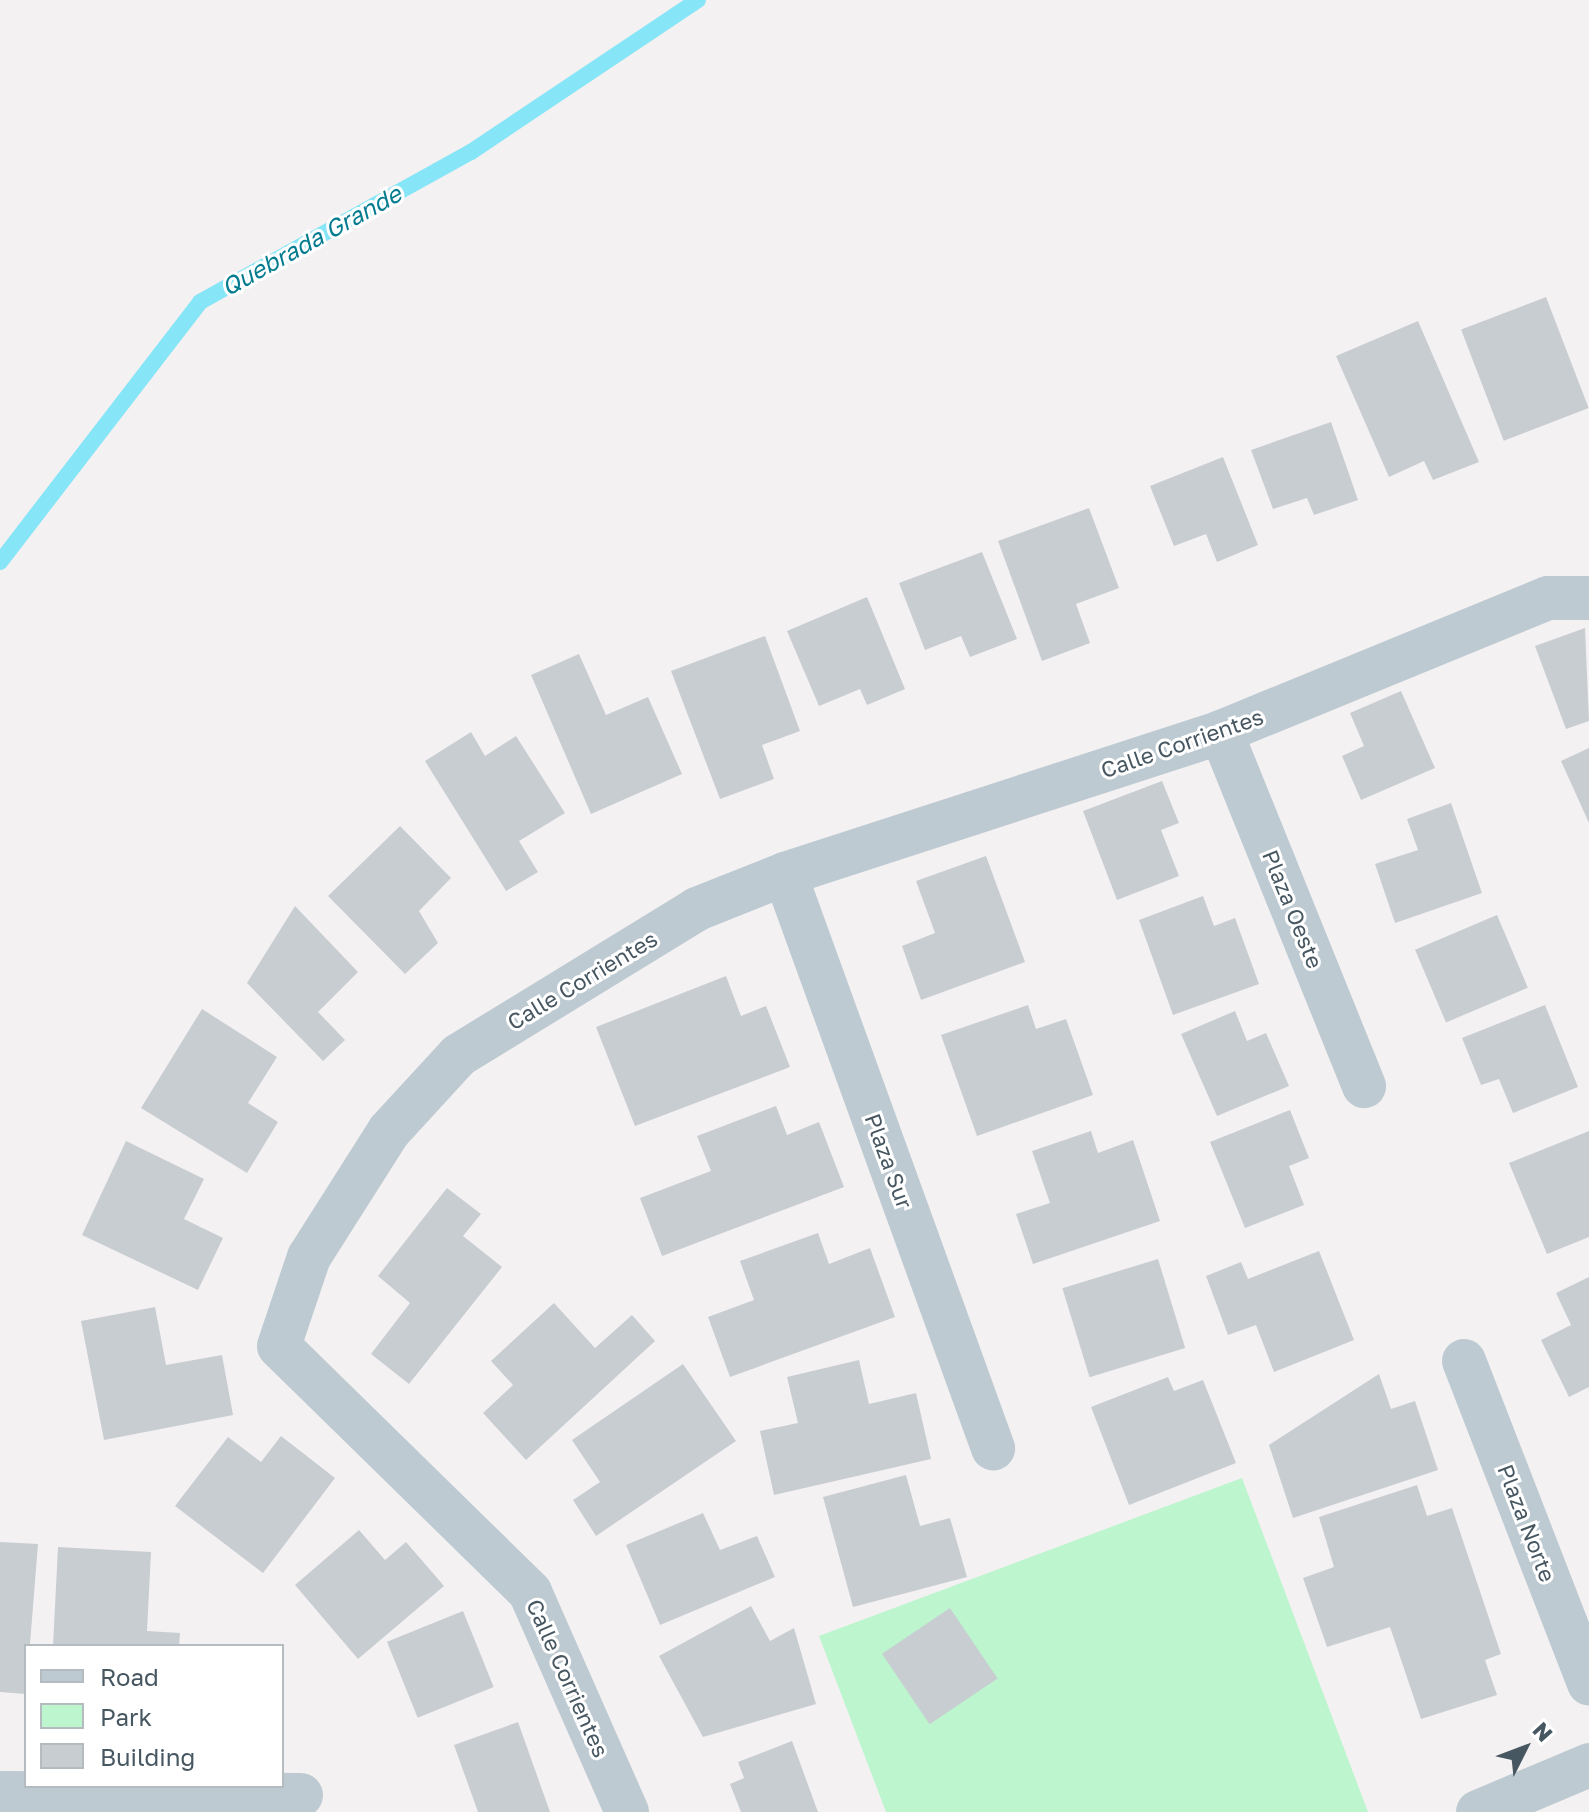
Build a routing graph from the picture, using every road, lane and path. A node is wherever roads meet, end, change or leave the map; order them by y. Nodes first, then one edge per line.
1 (1589, 598) edge
2 (1221, 732) junction
3 (785, 874) junction
4 (1364, 1086) dead end
5 (1464, 1361) dead end
6 (993, 1448) dead end
7 (1589, 1684) edge
8 (1589, 1765) edge
9 (0, 1793) edge
10 (301, 1795) dead end
11 (1493, 1809) edge
12 (627, 1812) edge

1 - 2 street, Calle Corrientes
2 - 3 street, Calle Corrientes
2 - 4 street, Plaza Oeste
3 - 6 street, Plaza Sur
3 - 12 street, Calle Corrientes
5 - 7 street, Plaza Norte
8 - 11 street
9 - 10 street

